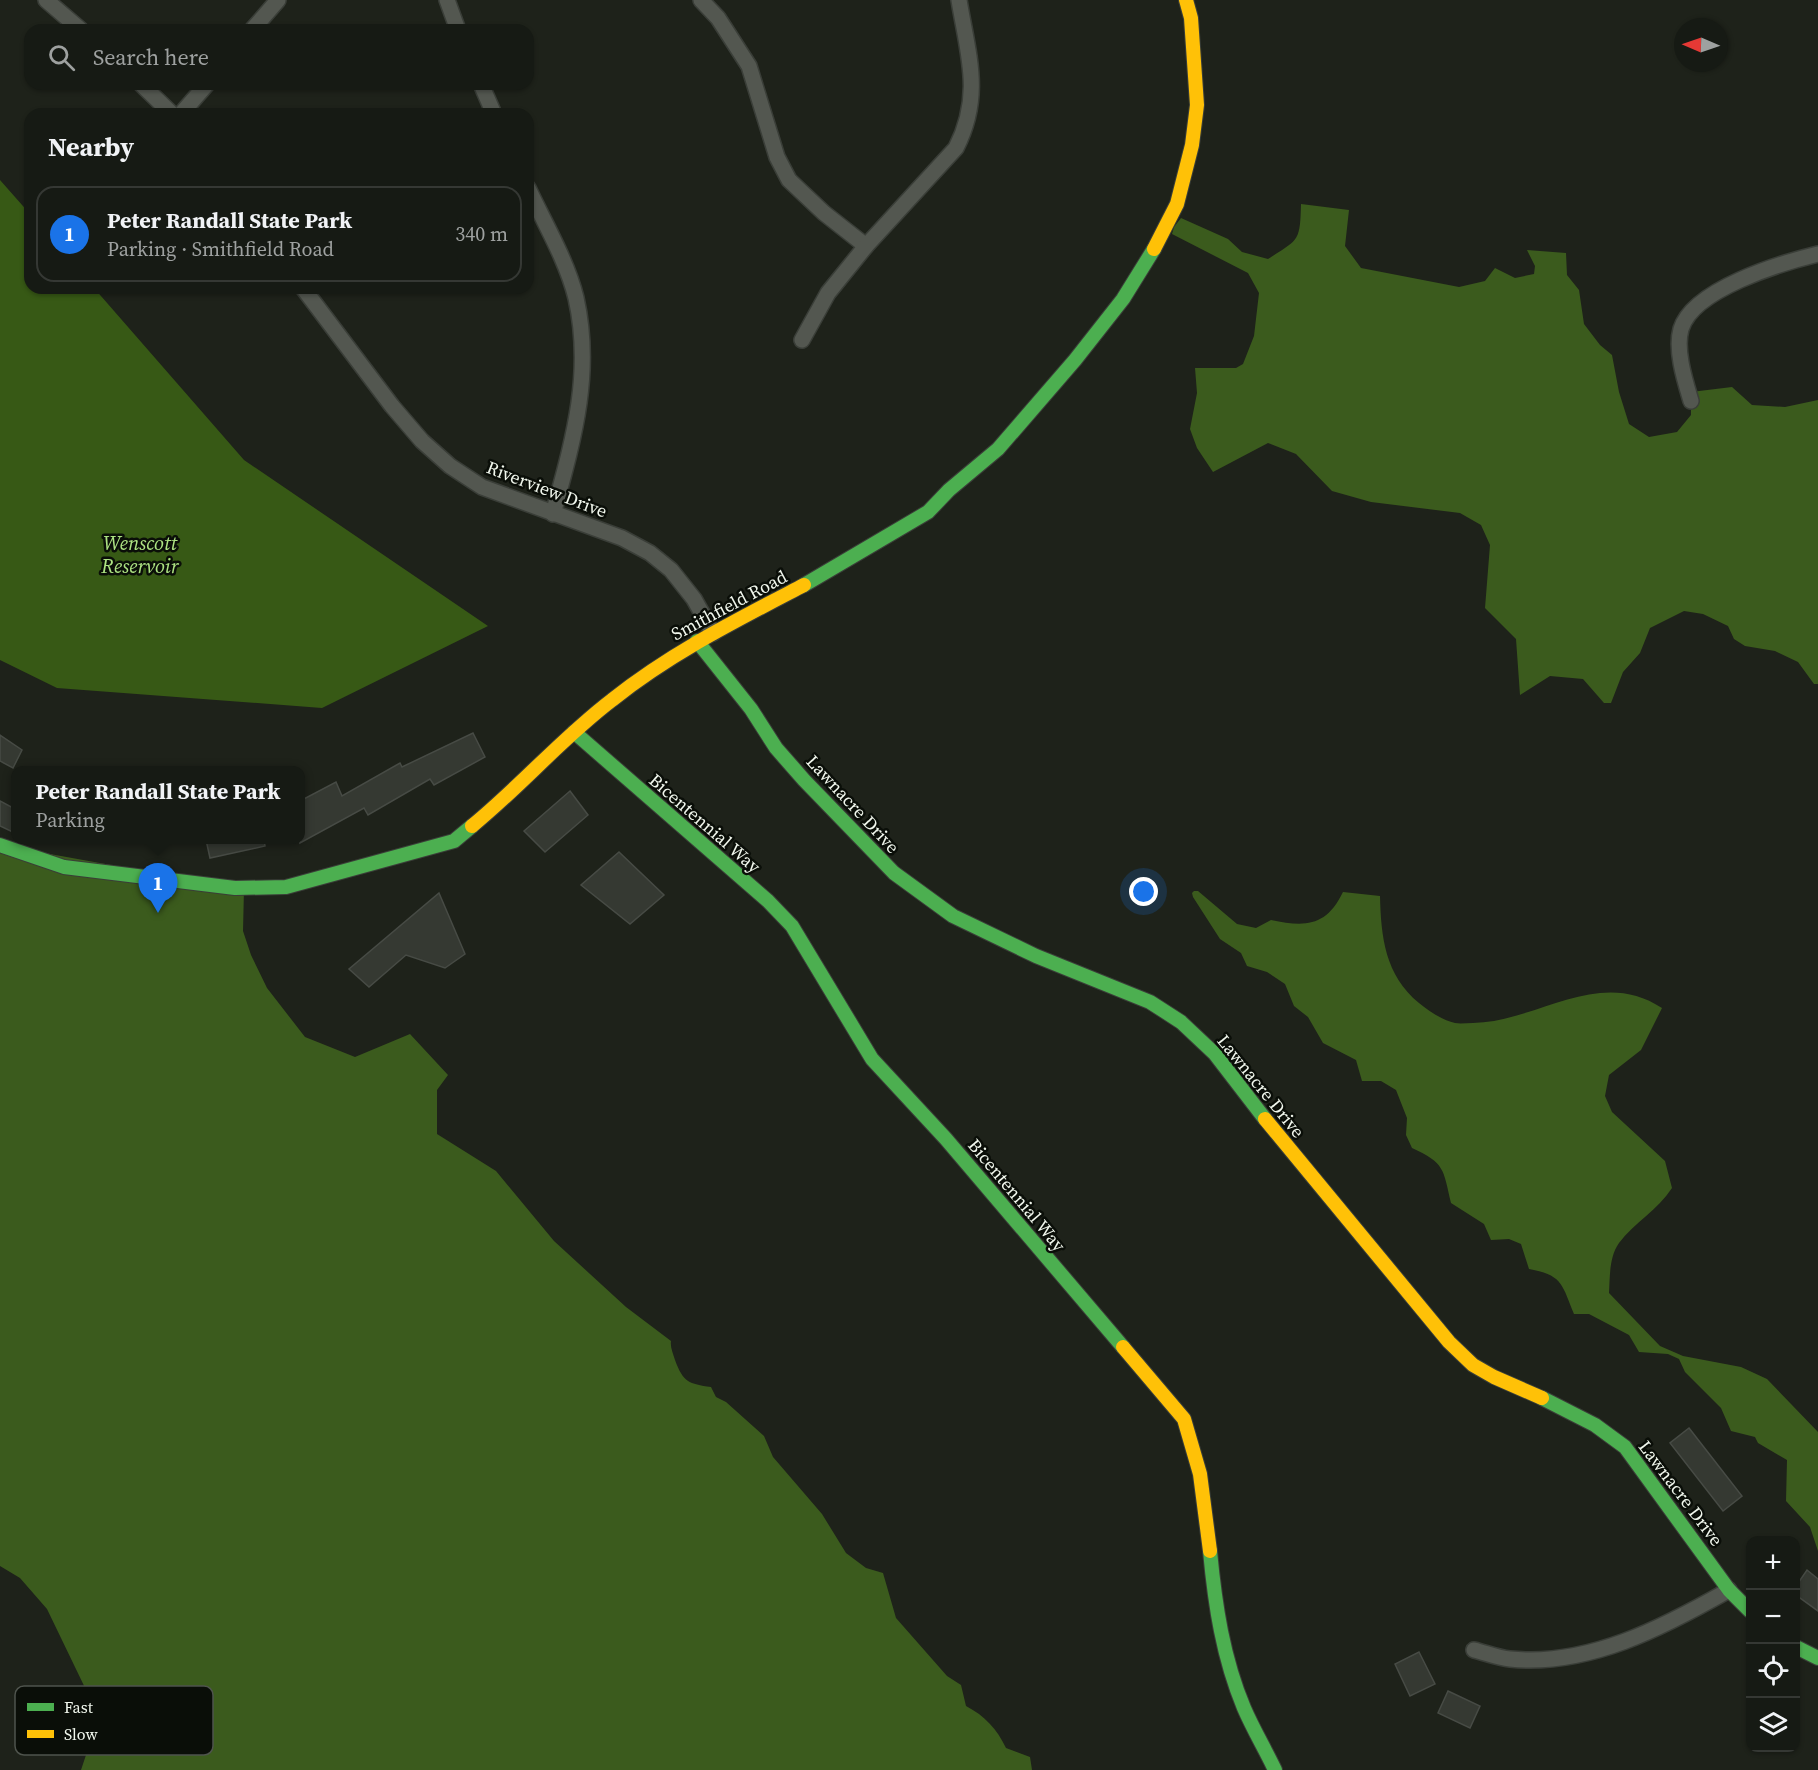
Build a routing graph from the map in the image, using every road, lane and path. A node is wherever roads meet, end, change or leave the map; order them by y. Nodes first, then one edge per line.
1 (46, 0) edge
2 (278, 0) edge
3 (447, 0) edge
4 (701, 0) edge
5 (959, 0) edge
6 (1186, 0) edge
7 (74, 24) edge
8 (257, 24) edge
9 (456, 24) edge
10 (147, 90) edge
11 (202, 90) edge
12 (484, 90) edge
13 (166, 108) edge
14 (186, 108) edge
15 (491, 108) edge
16 (534, 201) edge
17 (866, 246) junction
18 (1818, 254) edge
19 (308, 294) edge
20 (802, 340) dead end
21 (1691, 401) dead end
22 (554, 514) junction
23 (713, 633) junction
24 (697, 641) junction
25 (574, 732) junction
26 (0, 845) edge
27 (1729, 1590) junction
28 (1746, 1607) edge
29 (1800, 1649) edge
30 (1474, 1650) dead end
31 (1818, 1658) edge
32 (1275, 1770) edge

1 - 7 street
2 - 8 street
3 - 9 street
4 - 17 street
5 - 17 street
6 - 23 street, Smithfield Road
10 - 13 street
11 - 14 street
12 - 15 street
16 - 22 street
17 - 20 street
18 - 21 street
19 - 22 street, Riverview Drive
22 - 23 street, Riverview Drive
23 - 24 street, Smithfield Road
24 - 25 street, Smithfield Road
24 - 27 street, Lawnacre Drive
25 - 26 street, Smithfield Road
25 - 32 street, Bicentennial Way
27 - 28 street, Lawnacre Drive
27 - 30 street
29 - 31 street

